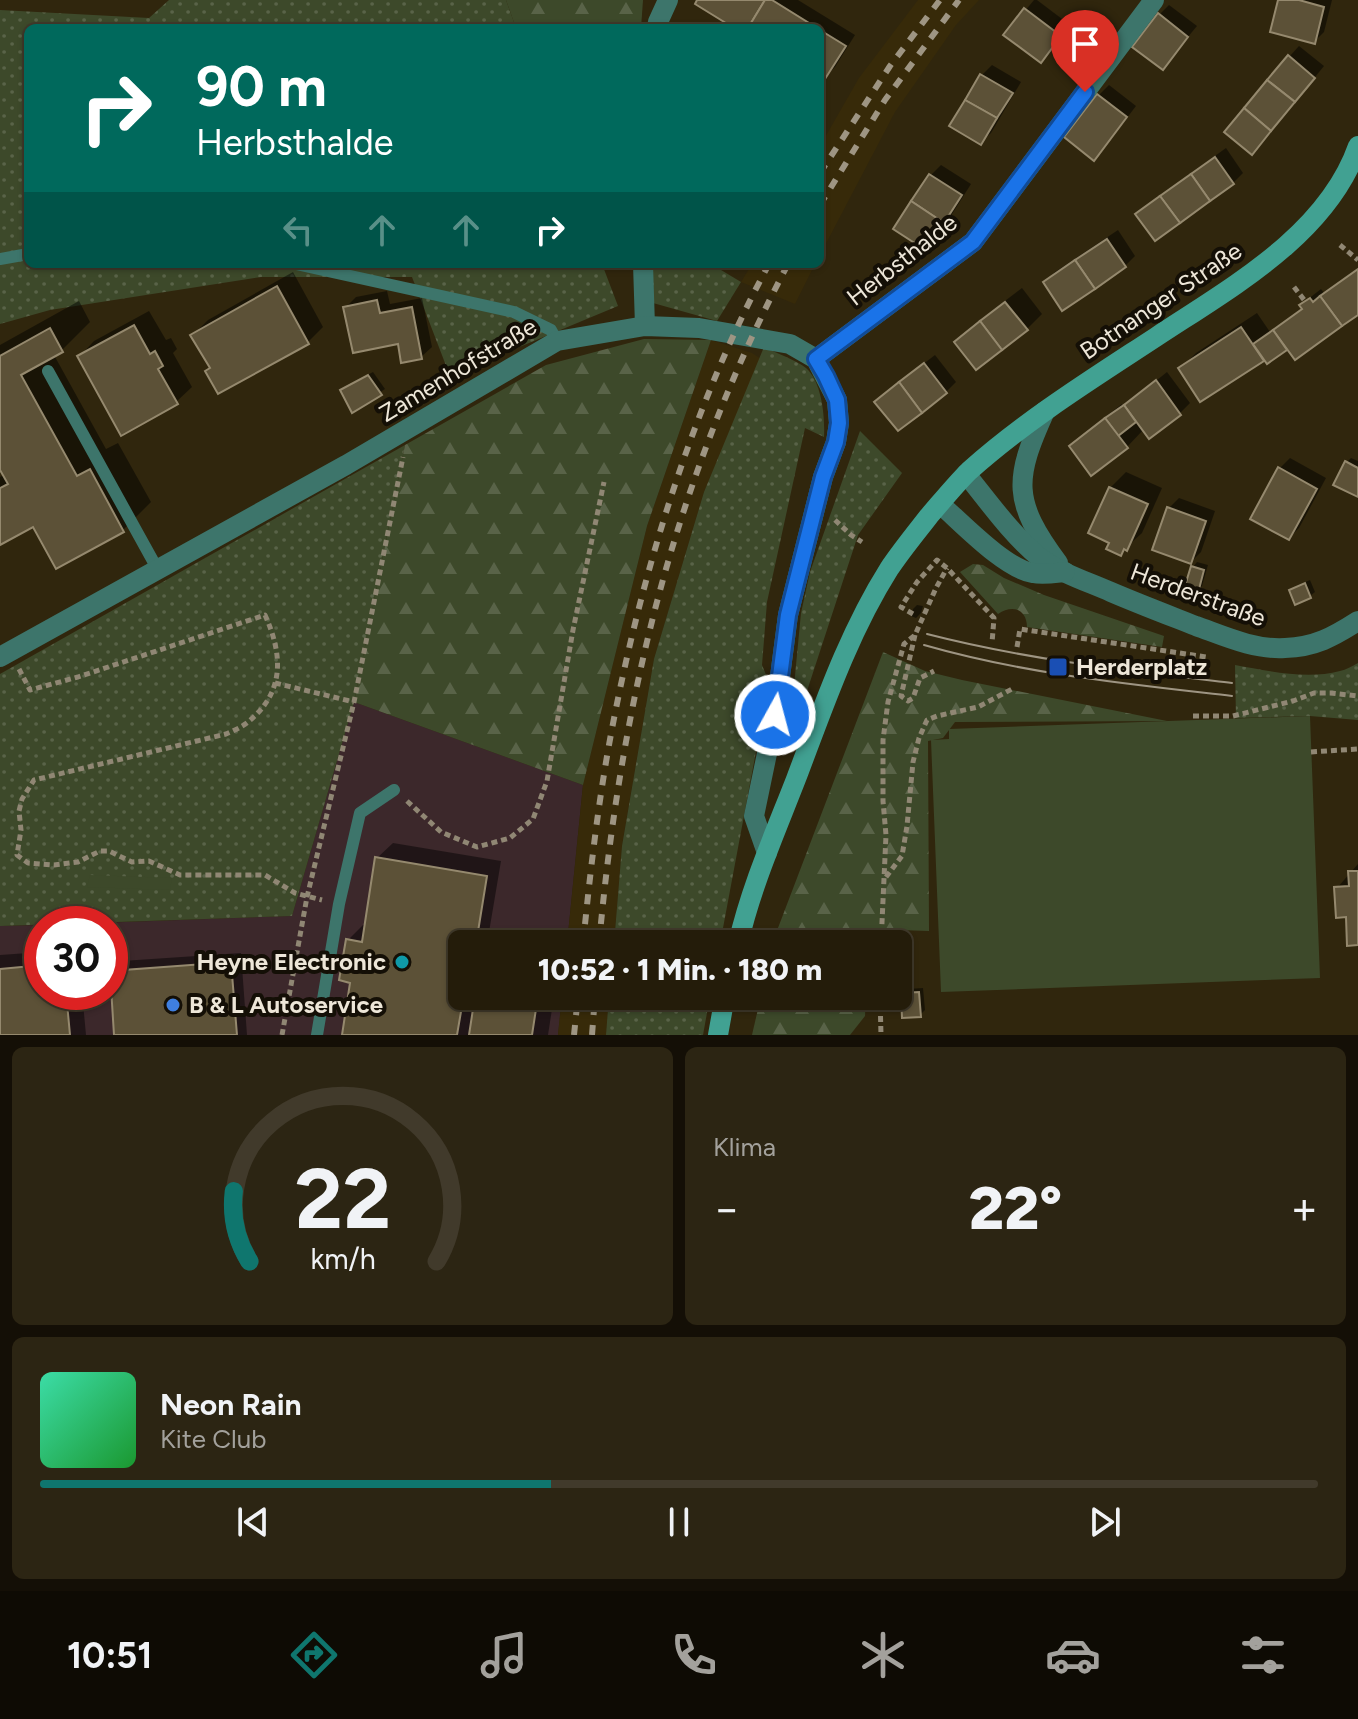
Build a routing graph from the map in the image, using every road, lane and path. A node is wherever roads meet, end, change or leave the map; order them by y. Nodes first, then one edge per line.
1 (668, 0) edge
2 (1154, 0) edge
3 (658, 24) edge
4 (1358, 146) edge
5 (1340, 245) dead end
6 (24, 255) edge
7 (0, 259) edge
8 (1358, 260) edge
9 (314, 268) edge
10 (643, 268) edge
11 (1294, 287) dead end
12 (1305, 301) dead end
13 (645, 326) junction
14 (557, 341) junction
15 (816, 359) junction
16 (48, 371) dead end
17 (1045, 411) junction
18 (408, 430) junction
19 (966, 474) junction
20 (604, 482) dead end
21 (940, 504) junction
22 (833, 518) dead end
23 (862, 542) dead end
24 (947, 568) junction
25 (158, 570) junction
26 (1065, 572) junction
27 (913, 614) dead end
28 (1358, 621) edge
29 (915, 635) junction
30 (1232, 639) junction
31 (992, 643) dead end
32 (1017, 647) dead end
33 (5, 655) edge
34 (934, 671) dead end
35 (275, 683) junction
36 (1012, 689) dead end
37 (1358, 696) edge
38 (354, 702) junction
39 (1193, 716) dead end
40 (1358, 749) edge
41 (1311, 752) dead end
42 (394, 790) joint
43 (767, 853) junction
44 (885, 878) junction
45 (307, 897) junction
46 (339, 904) junction
47 (740, 930) edge
48 (882, 930) edge
49 (722, 1010) edge
50 (880, 1010) edge
51 (282, 1035) edge
52 (317, 1035) edge
53 (718, 1035) edge
54 (881, 1035) edge

1 - 3 street
2 - 15 street, Herbsthalde
4 - 17 main road, Botnanger Straße
5 - 8 path
6 - 7 lane
9 - 14 lane
10 - 13 street
11 - 12 path
13 - 14 street, Zamenhofstraße
13 - 15 street, Zamenhofstraße
14 - 18 street, Zamenhofstraße
15 - 43 street
16 - 25 lane
17 - 19 main road, Botnanger Straße
17 - 26 street
18 - 25 street, Zamenhofstraße
18 - 38 path
19 - 21 main road
19 - 26 street, Herderstraße
20 - 42 path
21 - 26 street, Herderstraße
21 - 43 main road
22 - 23 path
24 - 27 path
24 - 29 path
24 - 31 path
25 - 33 street, Zamenhofstraße
26 - 30 street, Herderstraße
28 - 30 street, Herderstraße
29 - 34 path
29 - 44 path
30 - 32 path
33 - 35 path
35 - 38 path
35 - 45 path
36 - 44 path
37 - 39 path
38 - 45 path
40 - 41 path
42 - 46 lane
43 - 47 main road
44 - 48 path
45 - 46 path
45 - 51 path
46 - 52 lane
49 - 53 main road
50 - 54 path

